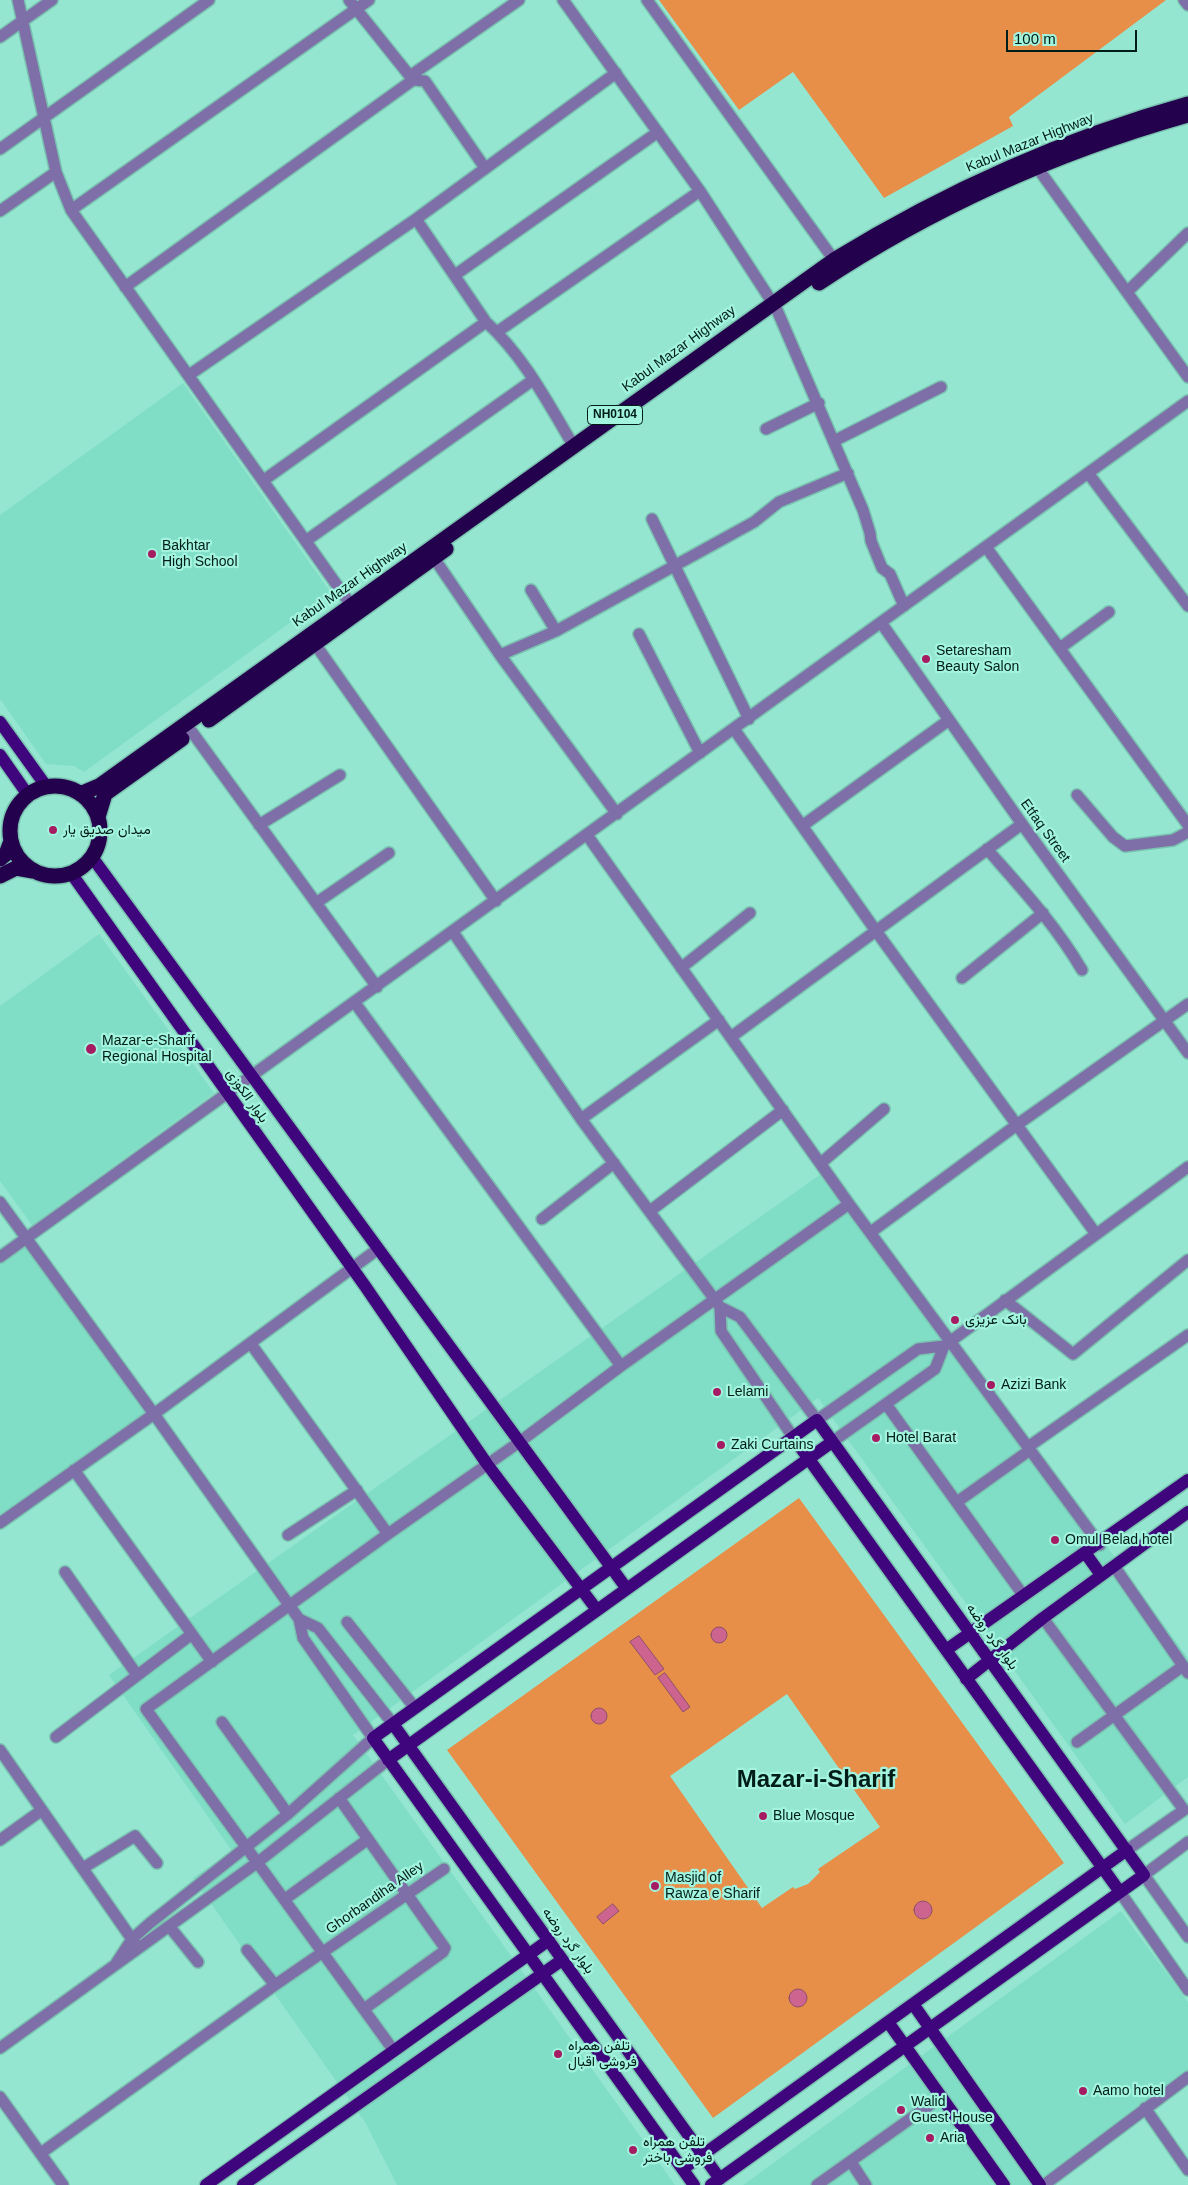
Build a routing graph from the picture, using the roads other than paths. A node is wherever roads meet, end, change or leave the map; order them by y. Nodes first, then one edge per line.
1 (18, 0) edge
2 (52, 0) edge
3 (209, 0) edge
4 (369, 0) edge
5 (519, 0) edge
6 (563, 0) edge
7 (647, 0) edge
8 (1184, 0) edge
9 (353, 5) edge
10 (1188, 5) edge
11 (23, 21) junction
12 (0, 37) edge
13 (616, 73) junction
14 (411, 78) junction
15 (1188, 104) edge
16 (1188, 115) edge
17 (44, 117) junction
18 (658, 132) junction
19 (0, 150) edge
20 (1033, 162) junction
21 (485, 168) junction
22 (56, 172) junction
23 (700, 191) junction
24 (71, 210) junction
25 (0, 211) edge
26 (416, 219) junction
27 (1188, 234) edge
28 (834, 260) junction
29 (455, 275) junction
30 (125, 287) junction
31 (1127, 292) junction
32 (775, 306) junction
33 (486, 322) junction
34 (497, 332) junction
35 (189, 376) junction
36 (1188, 377) edge
37 (533, 380) junction
38 (941, 387) dead end
39 (1188, 401) edge
40 (819, 403) junction
41 (766, 429) dead end
42 (834, 441) junction
43 (573, 445) junction
44 (848, 473) junction
45 (1088, 473) junction
46 (264, 480) junction
47 (652, 519) dead end
48 (307, 540) junction
49 (986, 547) junction
50 (434, 558) junction
51 (673, 565) junction
52 (531, 590) dead end
53 (351, 605) junction
54 (904, 606) junction
55 (1188, 606) edge
56 (1109, 612) dead end
57 (882, 624) junction
58 (556, 631) junction
59 (639, 634) dead end
60 (315, 644) junction
61 (1060, 648) junction
62 (500, 655) junction
63 (748, 719) junction
64 (949, 720) junction
65 (0, 722) edge
66 (734, 729) junction
67 (192, 732) junction
68 (700, 754) junction
69 (0, 755) edge
70 (340, 775) dead end
71 (46, 786) junction
72 (80, 794) junction
73 (28, 795) junction
74 (1077, 795) dead end
75 (617, 814) junction
76 (98, 817) junction
77 (1022, 824) junction
78 (259, 825) junction
79 (1188, 825) edge
80 (802, 826) junction
81 (1188, 832) edge
82 (587, 835) junction
83 (11, 841) junction
84 (988, 850) junction
85 (389, 853) dead end
86 (92, 857) junction
87 (0, 859) edge
88 (33, 870) junction
89 (71, 873) junction
90 (0, 876) edge
91 (496, 901) junction
92 (316, 903) junction
93 (750, 913) dead end
94 (1043, 913) junction
95 (876, 931) junction
96 (452, 932) junction
97 (681, 968) junction
98 (1082, 970) dead end
99 (962, 978) dead end
100 (377, 987) junction
101 (355, 1003) junction
102 (1188, 1004) edge
103 (719, 1020) junction
104 (1164, 1021) junction
105 (730, 1037) junction
106 (1188, 1054) edge
107 (250, 1076) junction
108 (226, 1092) junction
109 (884, 1109) dead end
110 (783, 1110) junction
111 (581, 1119) junction
112 (1018, 1124) junction
113 (614, 1163) junction
114 (821, 1164) junction
115 (1188, 1167) edge
116 (0, 1202) edge
117 (849, 1204) junction
118 (650, 1211) junction
119 (542, 1219) dead end
120 (871, 1232) junction
121 (1096, 1234) junction
122 (26, 1238) junction
123 (378, 1249) junction
124 (0, 1258) edge
125 (1188, 1260) edge
126 (352, 1270) junction
127 (1006, 1300) junction
128 (717, 1304) junction
129 (1188, 1335) edge
130 (947, 1343) junction
131 (250, 1344) junction
132 (621, 1366) junction
133 (886, 1404) junction
134 (154, 1414) junction
135 (817, 1420) junction
136 (793, 1437) junction
137 (832, 1442) junction
138 (518, 1443) junction
139 (1029, 1449) junction
140 (809, 1459) junction
141 (487, 1464) junction
142 (74, 1470) junction
143 (1188, 1480) edge
144 (357, 1490) junction
145 (956, 1502) junction
146 (1188, 1512) edge
147 (0, 1523) edge
148 (288, 1534) dead end
149 (388, 1534) junction
150 (1100, 1545) junction
151 (1086, 1554) junction
152 (1114, 1566) junction
153 (610, 1568) junction
154 (65, 1572) dead end
155 (1101, 1575) junction
156 (581, 1589) junction
157 (627, 1589) junction
158 (1023, 1594) junction
159 (290, 1605) junction
160 (597, 1610) junction
161 (1043, 1618) junction
162 (299, 1619) junction
163 (347, 1622) dead end
164 (970, 1633) junction
165 (192, 1634) junction
166 (946, 1650) junction
167 (212, 1662) junction
168 (991, 1662) junction
169 (1186, 1670) edge
170 (137, 1675) junction
171 (966, 1679) junction
172 (415, 1708) junction
173 (1115, 1715) junction
174 (222, 1722) dead end
175 (393, 1724) junction
176 (56, 1737) dead end
177 (373, 1738) junction
178 (1077, 1742) dead end
179 (408, 1746) junction
180 (0, 1750) edge
181 (388, 1760) junction
182 (338, 1798) junction
183 (42, 1810) junction
184 (288, 1814) junction
185 (0, 1840) edge
186 (367, 1840) junction
187 (1188, 1842) edge
188 (248, 1848) junction
189 (1126, 1850) junction
190 (258, 1862) junction
191 (157, 1863) dead end
192 (83, 1868) junction
193 (1103, 1868) junction
194 (444, 1869) dead end
195 (1144, 1875) junction
196 (1120, 1892) junction
197 (406, 1895) junction
198 (285, 1899) junction
199 (169, 1926) junction
200 (1188, 1937) edge
201 (548, 1940) junction
202 (136, 1944) junction
203 (247, 1950) dead end
204 (323, 1952) junction
205 (528, 1955) junction
206 (562, 1960) junction
207 (198, 1962) dead end
208 (542, 1974) junction
209 (276, 1986) junction
210 (1188, 1990) edge
211 (913, 2004) junction
212 (364, 2009) junction
213 (888, 2022) junction
214 (931, 2028) junction
215 (905, 2046) junction
216 (0, 2048) edge
217 (394, 2051) junction
218 (1188, 2077) edge
219 (0, 2097) edge
220 (942, 2097) junction
221 (1145, 2108) junction
222 (40, 2153) junction
223 (703, 2154) junction
224 (851, 2162) junction
225 (682, 2169) junction
226 (1188, 2170) edge
227 (719, 2183) edge
228 (63, 2185) edge
229 (206, 2185) edge
230 (243, 2185) edge
231 (694, 2185) edge
232 (818, 2185) edge
233 (866, 2185) edge
234 (1004, 2185) edge
235 (1040, 2185) edge
236 (1044, 2185) edge

1 - 11 street
2 - 11 street
3 - 17 street
4 - 9 street
5 - 14 street
6 - 13 street
7 - 28 street
8 - 10 street
9 - 14 street
9 - 24 street
11 - 12 street
11 - 17 street
13 - 18 street
13 - 21 street
14 - 21 street
14 - 30 street
15 - 20 highway, Kabul Mazar Highway / NH0104
16 - 20 highway, Kabul Mazar Highway / NH0104
17 - 19 street
17 - 22 street
18 - 23 street
18 - 29 street
20 - 28 highway, Kabul Mazar Highway / NH0104
20 - 31 street
20 - 32 highway, Kabul Mazar Highway / NH0104
21 - 26 street
22 - 24 street
22 - 25 street
23 - 32 street
23 - 34 street
24 - 30 street
26 - 29 street
26 - 35 street
27 - 31 street
28 - 32 highway, Kabul Mazar Highway / NH0104
29 - 33 street
30 - 35 street
31 - 36 street
32 - 40 street
32 - 43 highway, Kabul Mazar Highway / NH0104
32 - 50 highway, Kabul Mazar Highway / NH0104
33 - 34 street
33 - 46 street
34 - 37 street
35 - 46 street
37 - 43 street
37 - 48 street
38 - 42 street
39 - 45 street
40 - 41 street
40 - 42 street
42 - 44 street
43 - 53 highway, Kabul Mazar Highway / NH0104
44 - 51 street
44 - 54 street
45 - 49 street
45 - 55 street
46 - 48 street
47 - 51 street
48 - 53 street
49 - 54 street
49 - 61 street
50 - 60 highway, Kabul Mazar Highway / NH0104
50 - 62 street
51 - 58 street
51 - 63 street
52 - 58 street
53 - 72 highway, Kabul Mazar Highway / NH0104
54 - 57 street
56 - 61 street
57 - 63 street
57 - 64 street, Etfaq Street
58 - 62 street
59 - 68 street
60 - 67 highway, Kabul Mazar Highway / NH0104
60 - 91 street
61 - 79 street
62 - 75 street
63 - 66 street
64 - 77 street, Etfaq Street
64 - 80 street
65 - 71 main road
66 - 68 street
66 - 80 street
67 - 76 highway, Kabul Mazar Highway / NH0104
67 - 78 street
68 - 75 street
69 - 73 main road
70 - 78 street
71 - 72 highway
71 - 73 highway
72 - 76 highway
73 - 83 highway
74 - 81 street
75 - 82 street
76 - 86 highway, NH0104
77 - 84 street
77 - 104 street, Etfaq Street
78 - 92 street
80 - 95 street
82 - 91 street
82 - 97 street
83 - 87 highway
83 - 88 highway
84 - 94 street
84 - 95 street
85 - 92 street
86 - 89 highway
86 - 107 main road, بلوار الکوزی
88 - 89 highway
88 - 90 highway
89 - 108 main road, بلوار الکوزی
91 - 96 street
92 - 100 street
93 - 97 street
94 - 98 street
94 - 99 street
95 - 105 street
95 - 112 street
96 - 100 street
96 - 111 street
97 - 103 street
100 - 101 street
101 - 107 street
101 - 132 street
102 - 104 street
103 - 105 street
103 - 111 street
104 - 106 street, Etfaq Street
104 - 112 street
105 - 110 street
107 - 108 street
107 - 123 main road, بلوار الکوزی
108 - 122 street
108 - 126 main road, بلوار الکوزی
109 - 114 street
110 - 114 street
110 - 118 street
111 - 113 street
112 - 120 street
112 - 121 street
113 - 118 street
113 - 119 street
114 - 117 street
115 - 121 street
116 - 122 street
117 - 120 street
117 - 128 street
118 - 128 street
120 - 130 street
121 - 127 street
122 - 124 street
122 - 134 street
123 - 126 street
123 - 138 main road, بلوار الکوزی
125 - 127 street
126 - 131 street
126 - 141 main road, بلوار الکوزی
127 - 130 street
128 - 132 street
128 - 135 street
128 - 136 street
129 - 139 street
130 - 133 street
130 - 135 street
130 - 139 street
131 - 134 street
131 - 144 street
132 - 138 street
133 - 137 street
133 - 145 street
134 - 142 street
134 - 159 street
135 - 136 main road
135 - 137 main road, بلوار گرد روضه
136 - 140 main road
136 - 153 main road
137 - 140 main road
137 - 164 main road, بلوار گرد روضه
138 - 141 street
138 - 153 main road, بلوار الکوزی
139 - 145 street
139 - 150 street
140 - 157 main road
140 - 166 main road
141 - 149 street
141 - 156 main road, بلوار الکوزی
142 - 147 street
142 - 165 street
143 - 150 main road
144 - 148 street
144 - 149 street
145 - 158 street
146 - 152 main road
149 - 159 street
150 - 151 main road
151 - 155 main road
151 - 158 main road
152 - 155 main road
152 - 169 street
153 - 156 main road
153 - 157 main road, بلوار الکوزی
154 - 170 street
155 - 161 main road
156 - 160 main road, بلوار الکوزی
156 - 172 main road
157 - 160 main road
158 - 164 main road
159 - 162 street
159 - 167 street
160 - 179 main road
161 - 168 main road
161 - 173 street
162 - 175 street
162 - 177 street
163 - 172 street
164 - 166 main road
164 - 168 main road, بلوار گرد روضه
165 - 167 street
165 - 170 street
166 - 171 main road
167 - 188 street
168 - 171 main road
168 - 189 main road, بلوار گرد روضه
169 - 173 street
170 - 176 street
171 - 193 main road
172 - 175 main road
173 - 178 street
173 - 189 street
174 - 184 street
175 - 177 main road
175 - 179 main road, بلوار گرد روضه
177 - 181 main road
177 - 184 street
179 - 181 main road
179 - 201 main road, بلوار گرد روضه
180 - 183 street
181 - 182 street
181 - 205 main road
182 - 186 street
182 - 190 street
183 - 185 street
183 - 192 street
184 - 188 street
186 - 197 street
186 - 198 street
187 - 195 street
188 - 190 street
188 - 202 street
189 - 193 main road
189 - 195 main road, بلوار گرد روضه
190 - 198 street
190 - 199 street
191 - 192 street
192 - 202 street
193 - 196 main road
193 - 211 main road
194 - 197 street, Ghorbandiha Alley
195 - 196 main road, بلوار گرد روضه
195 - 200 street
196 - 210 street
196 - 214 main road, بلوار گرد روضه
197 - 204 street, Ghorbandiha Alley
197 - 212 street
198 - 204 street
199 - 202 street
199 - 207 street
201 - 205 main road
201 - 206 main road, بلوار گرد روضه
202 - 216 street
203 - 209 street
204 - 209 street, Ghorbandiha Alley
204 - 212 street
205 - 208 main road
205 - 217 main road
206 - 208 main road
206 - 223 main road, بلوار گرد روضه
208 - 225 main road
208 - 230 main road
209 - 222 street, Ghorbandiha Alley
211 - 213 main road
211 - 214 main road
212 - 217 street
213 - 215 main road
213 - 223 main road
214 - 215 main road, بلوار گرد روضه
214 - 235 main road
215 - 220 main road
215 - 227 main road, بلوار گرد روضه
217 - 229 main road
218 - 221 street
219 - 222 street
220 - 224 street
220 - 234 main road
221 - 226 street
221 - 236 street
222 - 228 street
223 - 225 main road
223 - 227 main road, بلوار گرد روضه
224 - 232 street
224 - 233 street
225 - 231 main road

